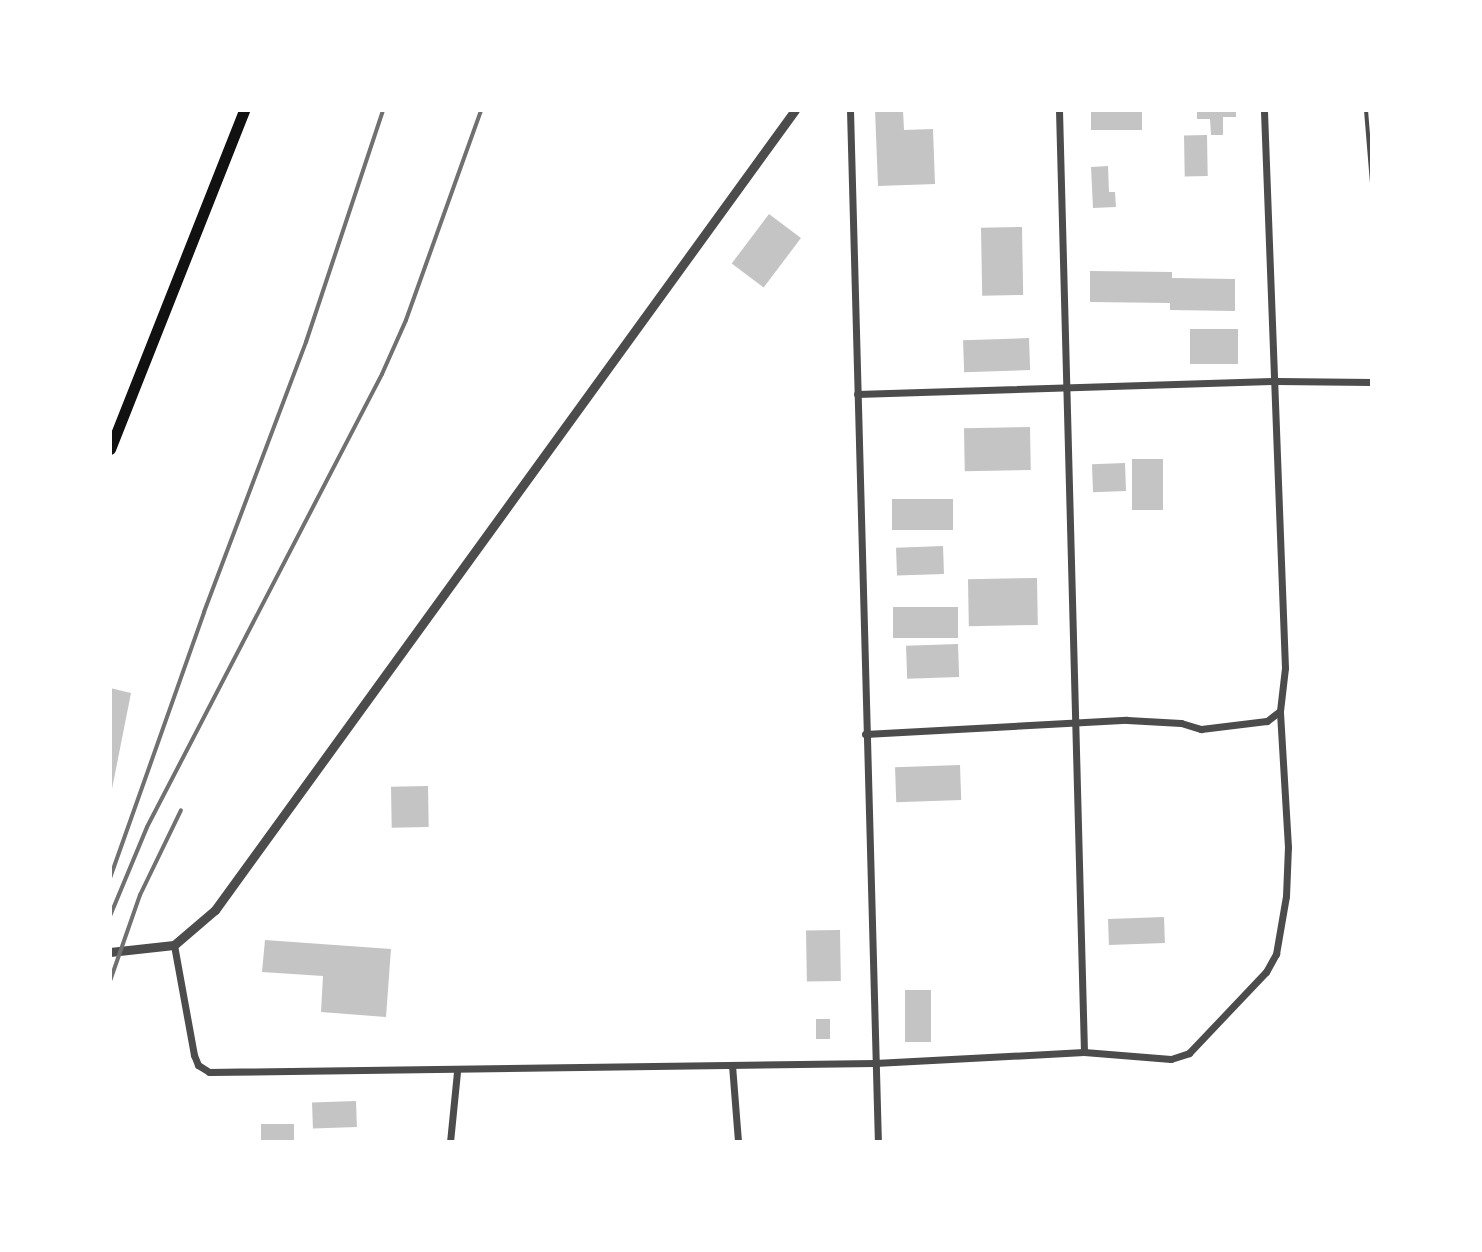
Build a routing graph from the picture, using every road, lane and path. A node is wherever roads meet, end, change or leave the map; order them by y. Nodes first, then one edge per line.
1 (244, 110) edge
2 (795, 110) edge
3 (850, 110) edge
4 (1059, 110) edge
5 (1264, 110) edge
6 (1366, 110) edge
7 (1372, 183) edge
8 (1276, 381) junction
9 (1372, 382) edge
10 (1068, 389) junction
11 (857, 394) junction
12 (110, 449) edge
13 (1280, 711) junction
14 (1074, 725) junction
15 (865, 734) junction
16 (174, 945) junction
17 (110, 952) edge
18 (1084, 1052) junction
19 (875, 1063) junction
20 (732, 1065) junction
21 (457, 1072) junction
22 (450, 1142) edge
23 (738, 1142) edge
24 (878, 1142) edge

1 - 12 main road
2 - 16 street
3 - 11 street
4 - 10 street
5 - 8 street
6 - 7 lane
8 - 9 street
8 - 10 street
8 - 13 street
10 - 11 street
10 - 14 street
11 - 15 street
13 - 14 street
13 - 18 street
14 - 15 street
14 - 18 street
15 - 19 street
16 - 17 street
16 - 21 street
18 - 19 street
19 - 20 street
19 - 24 street
20 - 21 street
20 - 23 street
21 - 22 street

